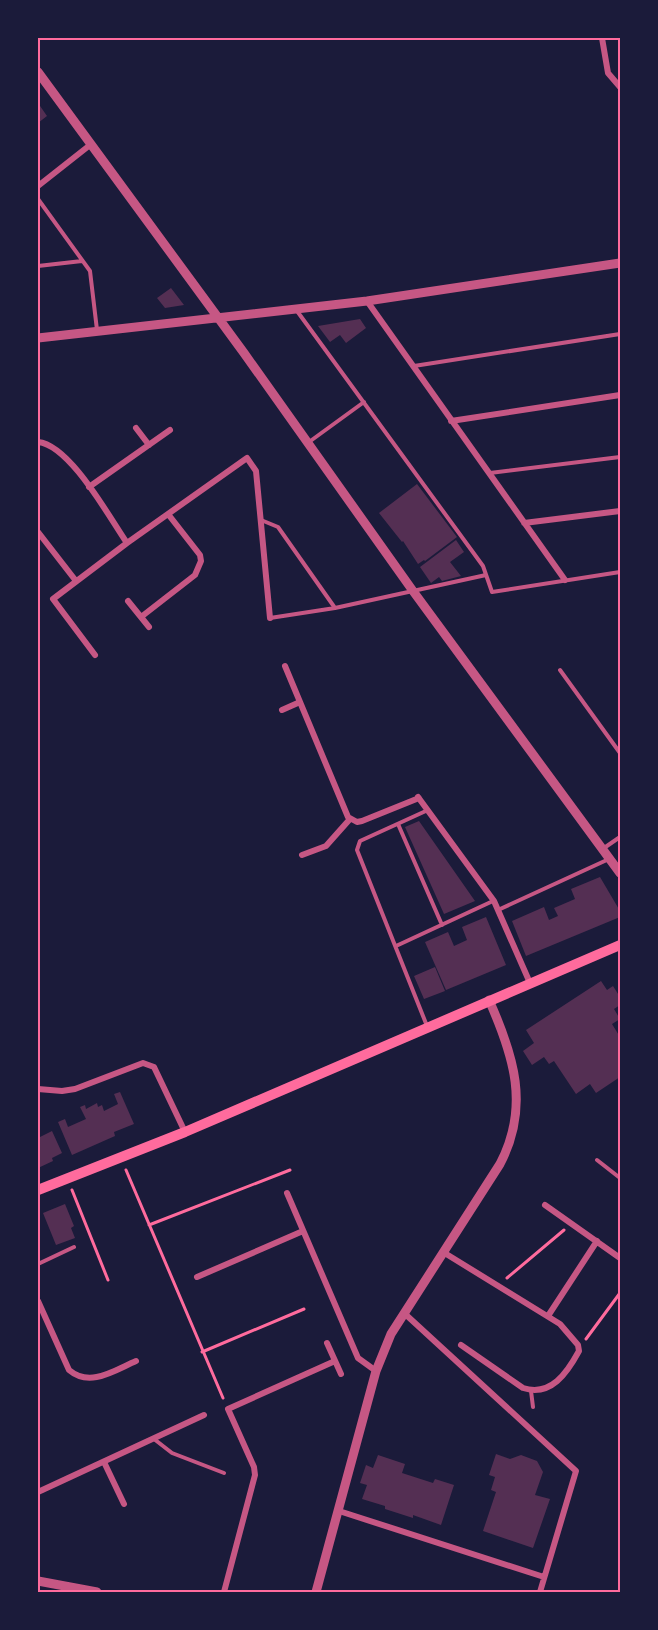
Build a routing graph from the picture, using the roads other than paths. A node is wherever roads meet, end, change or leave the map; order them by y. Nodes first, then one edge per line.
1 (602, 38) edge
2 (38, 72) edge
3 (621, 87) edge
4 (90, 145) junction
5 (38, 186) edge
6 (38, 199) edge
7 (83, 261) junction
8 (621, 263) edge
9 (38, 266) edge
10 (367, 301) junction
11 (295, 309) junction
12 (217, 319) junction
13 (97, 331) junction
14 (621, 334) edge
15 (38, 338) edge
16 (412, 366) junction
17 (621, 395) edge
18 (364, 402) junction
19 (451, 421) junction
20 (136, 428) dead end
21 (171, 430) dead end
22 (38, 442) edge
23 (308, 443) junction
24 (149, 445) junction
25 (621, 457) edge
26 (489, 473) junction
27 (89, 488) junction
28 (621, 511) edge
29 (168, 514) junction
30 (261, 520) junction
31 (524, 523) junction
32 (38, 532) edge
33 (127, 543) junction
34 (621, 572) edge
35 (486, 575) junction
36 (565, 580) junction
37 (76, 581) junction
38 (413, 591) junction
39 (128, 601) dead end
40 (335, 608) junction
41 (141, 617) junction
42 (270, 618) joint
43 (149, 627) dead end
44 (95, 655) dead end
45 (285, 666) dead end
46 (560, 670) dead end
47 (300, 702) junction
48 (282, 710) dead end
49 (621, 753) edge
50 (428, 810) junction
51 (350, 819) junction
52 (398, 824) junction
53 (621, 837) edge
54 (603, 849) junction
55 (303, 855) dead end
56 (610, 859) junction
57 (621, 873) edge
58 (494, 901) junction
59 (498, 910) junction
60 (442, 925) junction
61 (621, 945) edge
62 (396, 946) junction
63 (530, 983) junction
64 (489, 1000) junction
65 (428, 1027) junction
66 (38, 1089) edge
67 (185, 1132) junction
68 (597, 1161) dead end
69 (620, 1177) edge
70 (38, 1190) edge
71 (287, 1193) dead end
72 (545, 1205) dead end
73 (303, 1231) junction
74 (597, 1241) junction
75 (74, 1247) dead end
76 (444, 1252) junction
77 (621, 1258) edge
78 (38, 1264) edge
79 (197, 1277) dead end
80 (38, 1301) edge
81 (404, 1313) junction
82 (548, 1316) junction
83 (327, 1344) dead end
84 (461, 1345) dead end
85 (335, 1360) junction
86 (136, 1361) dead end
87 (376, 1371) junction
88 (341, 1374) dead end
89 (531, 1391) junction
90 (533, 1407) dead end
91 (204, 1415) dead end
92 (154, 1439) junction
93 (104, 1462) junction
94 (224, 1473) dead end
95 (38, 1492) edge
96 (124, 1504) dead end
97 (339, 1511) junction
98 (544, 1577) junction
99 (38, 1581) edge
100 (97, 1593) edge
101 (224, 1593) edge
102 (316, 1593) edge
103 (540, 1593) edge

1 - 3 street
2 - 4 street
4 - 5 street
4 - 12 street
6 - 7 lane
7 - 9 lane
7 - 13 lane
8 - 10 street
10 - 11 street
10 - 16 street
11 - 12 street
11 - 18 lane
12 - 13 street
12 - 23 street
13 - 15 street
14 - 16 lane
16 - 19 street
17 - 19 street
18 - 23 lane
18 - 35 lane
19 - 26 street
20 - 24 street
21 - 24 street
22 - 27 street
23 - 38 street
24 - 27 street
25 - 26 lane
26 - 31 street
27 - 33 street
28 - 31 street
29 - 30 street
29 - 33 street
29 - 41 street
30 - 40 lane
30 - 42 street
31 - 36 street
32 - 37 street
33 - 37 street
34 - 36 lane
35 - 36 lane
35 - 38 lane
37 - 44 street
38 - 40 lane
38 - 54 street
39 - 41 street
40 - 42 lane
41 - 43 street
45 - 47 street
46 - 49 lane
47 - 48 street
47 - 51 street
50 - 51 street
50 - 52 lane
50 - 58 street
51 - 55 street
52 - 60 lane
52 - 62 lane
53 - 54 lane
54 - 56 street
56 - 57 street
56 - 59 lane
58 - 59 street
58 - 60 lane
59 - 63 street
60 - 62 lane
61 - 63 main road
62 - 65 lane
63 - 64 main road
64 - 65 main road
64 - 76 street
65 - 67 main road
66 - 67 street
67 - 70 main road
68 - 69 lane
71 - 73 street
72 - 74 street
73 - 79 street
73 - 87 street
74 - 77 street
74 - 82 street
75 - 78 lane
76 - 81 street
76 - 82 street
80 - 86 street
81 - 87 street
81 - 98 street
82 - 89 street
83 - 85 street
84 - 89 street
85 - 88 street
85 - 101 street
87 - 97 street
89 - 90 lane
91 - 92 street
92 - 93 street
92 - 94 lane
93 - 95 street
93 - 96 street
97 - 98 street
97 - 102 street
98 - 103 street
99 - 100 street

